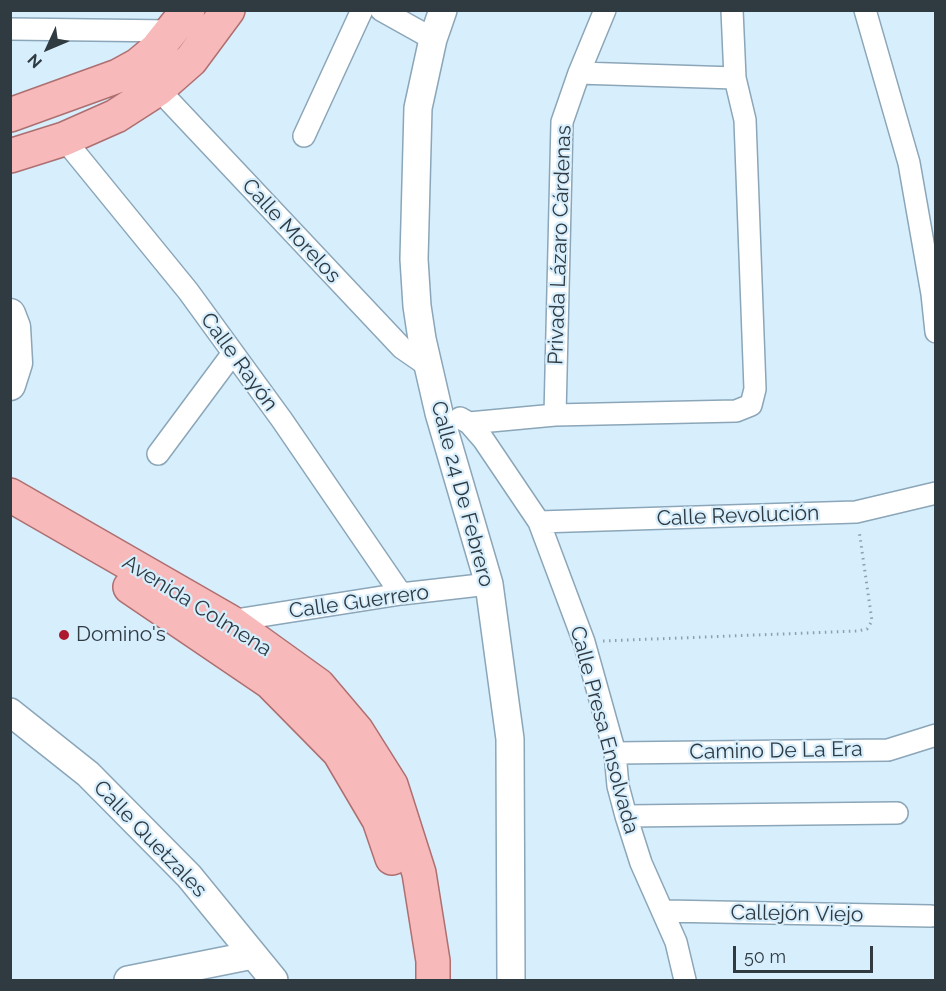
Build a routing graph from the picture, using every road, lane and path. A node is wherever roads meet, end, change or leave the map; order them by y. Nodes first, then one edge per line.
1 (228, 10) edge
2 (362, 10) edge
3 (381, 10) edge
4 (443, 10) edge
5 (604, 10) edge
6 (732, 10) edge
7 (865, 10) edge
8 (180, 21) edge
9 (10, 29) edge
10 (433, 39) junction
11 (579, 73) junction
12 (735, 78) junction
13 (158, 90) junction
14 (10, 115) edge
15 (304, 136) dead end
16 (64, 139) junction
17 (10, 156) edge
18 (10, 314) edge
19 (936, 332) edge
20 (233, 353) junction
21 (428, 366) junction
22 (10, 385) edge
23 (439, 413) junction
24 (555, 414) junction
25 (469, 423) junction
26 (158, 454) dead end
27 (936, 493) edge
28 (12, 500) edge
29 (856, 512) junction
30 (539, 522) junction
31 (489, 584) junction
32 (401, 594) junction
33 (230, 621) junction
34 (584, 642) junction
35 (10, 712) edge
36 (936, 735) edge
37 (615, 753) junction
38 (897, 813) dead end
39 (626, 816) junction
40 (664, 911) junction
41 (931, 916) dead end
42 (253, 955) junction
43 (128, 981) edge
44 (274, 981) edge
45 (413, 981) edge
46 (433, 981) edge
47 (511, 981) edge
48 (685, 981) edge

1 - 13 main road
2 - 15 street
3 - 10 street
4 - 10 street, Calle 24 De Febrero
5 - 11 street, Privada Lázaro Cárdenas
6 - 12 street
7 - 19 street
8 - 9 street
8 - 14 main road
10 - 21 street, Calle 24 De Febrero
11 - 12 street
11 - 24 street, Privada Lázaro Cárdenas
12 - 24 street
13 - 16 main road
13 - 21 street, Calle Morelos
16 - 17 main road
16 - 20 street, Calle Rayón
18 - 22 main road
20 - 26 street
20 - 32 street, Calle Rayón
21 - 23 street, Calle 24 De Febrero
23 - 25 street
23 - 31 street, Calle 24 De Febrero
24 - 25 street
25 - 30 street, Calle Presa Ensolvada
27 - 29 street, Calle Revolución
28 - 33 main road, Avenida Colmena
28 - 45 main road, Avenida Colmena
29 - 30 street, Calle Revolución
29 - 34 path
30 - 34 street, Calle Presa Ensolvada
31 - 32 street, Calle Guerrero
31 - 47 street, Calle 24 De Febrero
32 - 33 street, Calle Guerrero
33 - 46 main road, Avenida Colmena
34 - 37 street, Calle Presa Ensolvada
35 - 42 street, Calle Quetzales
36 - 37 street, Camino De La Era
37 - 39 street, Calle Presa Ensolvada
38 - 39 street
39 - 40 street, Calle Presa Ensolvada
40 - 41 street, Callejón Viejo
40 - 48 street, Calle Presa Ensolvada
42 - 43 street
42 - 44 street, Calle Quetzales

